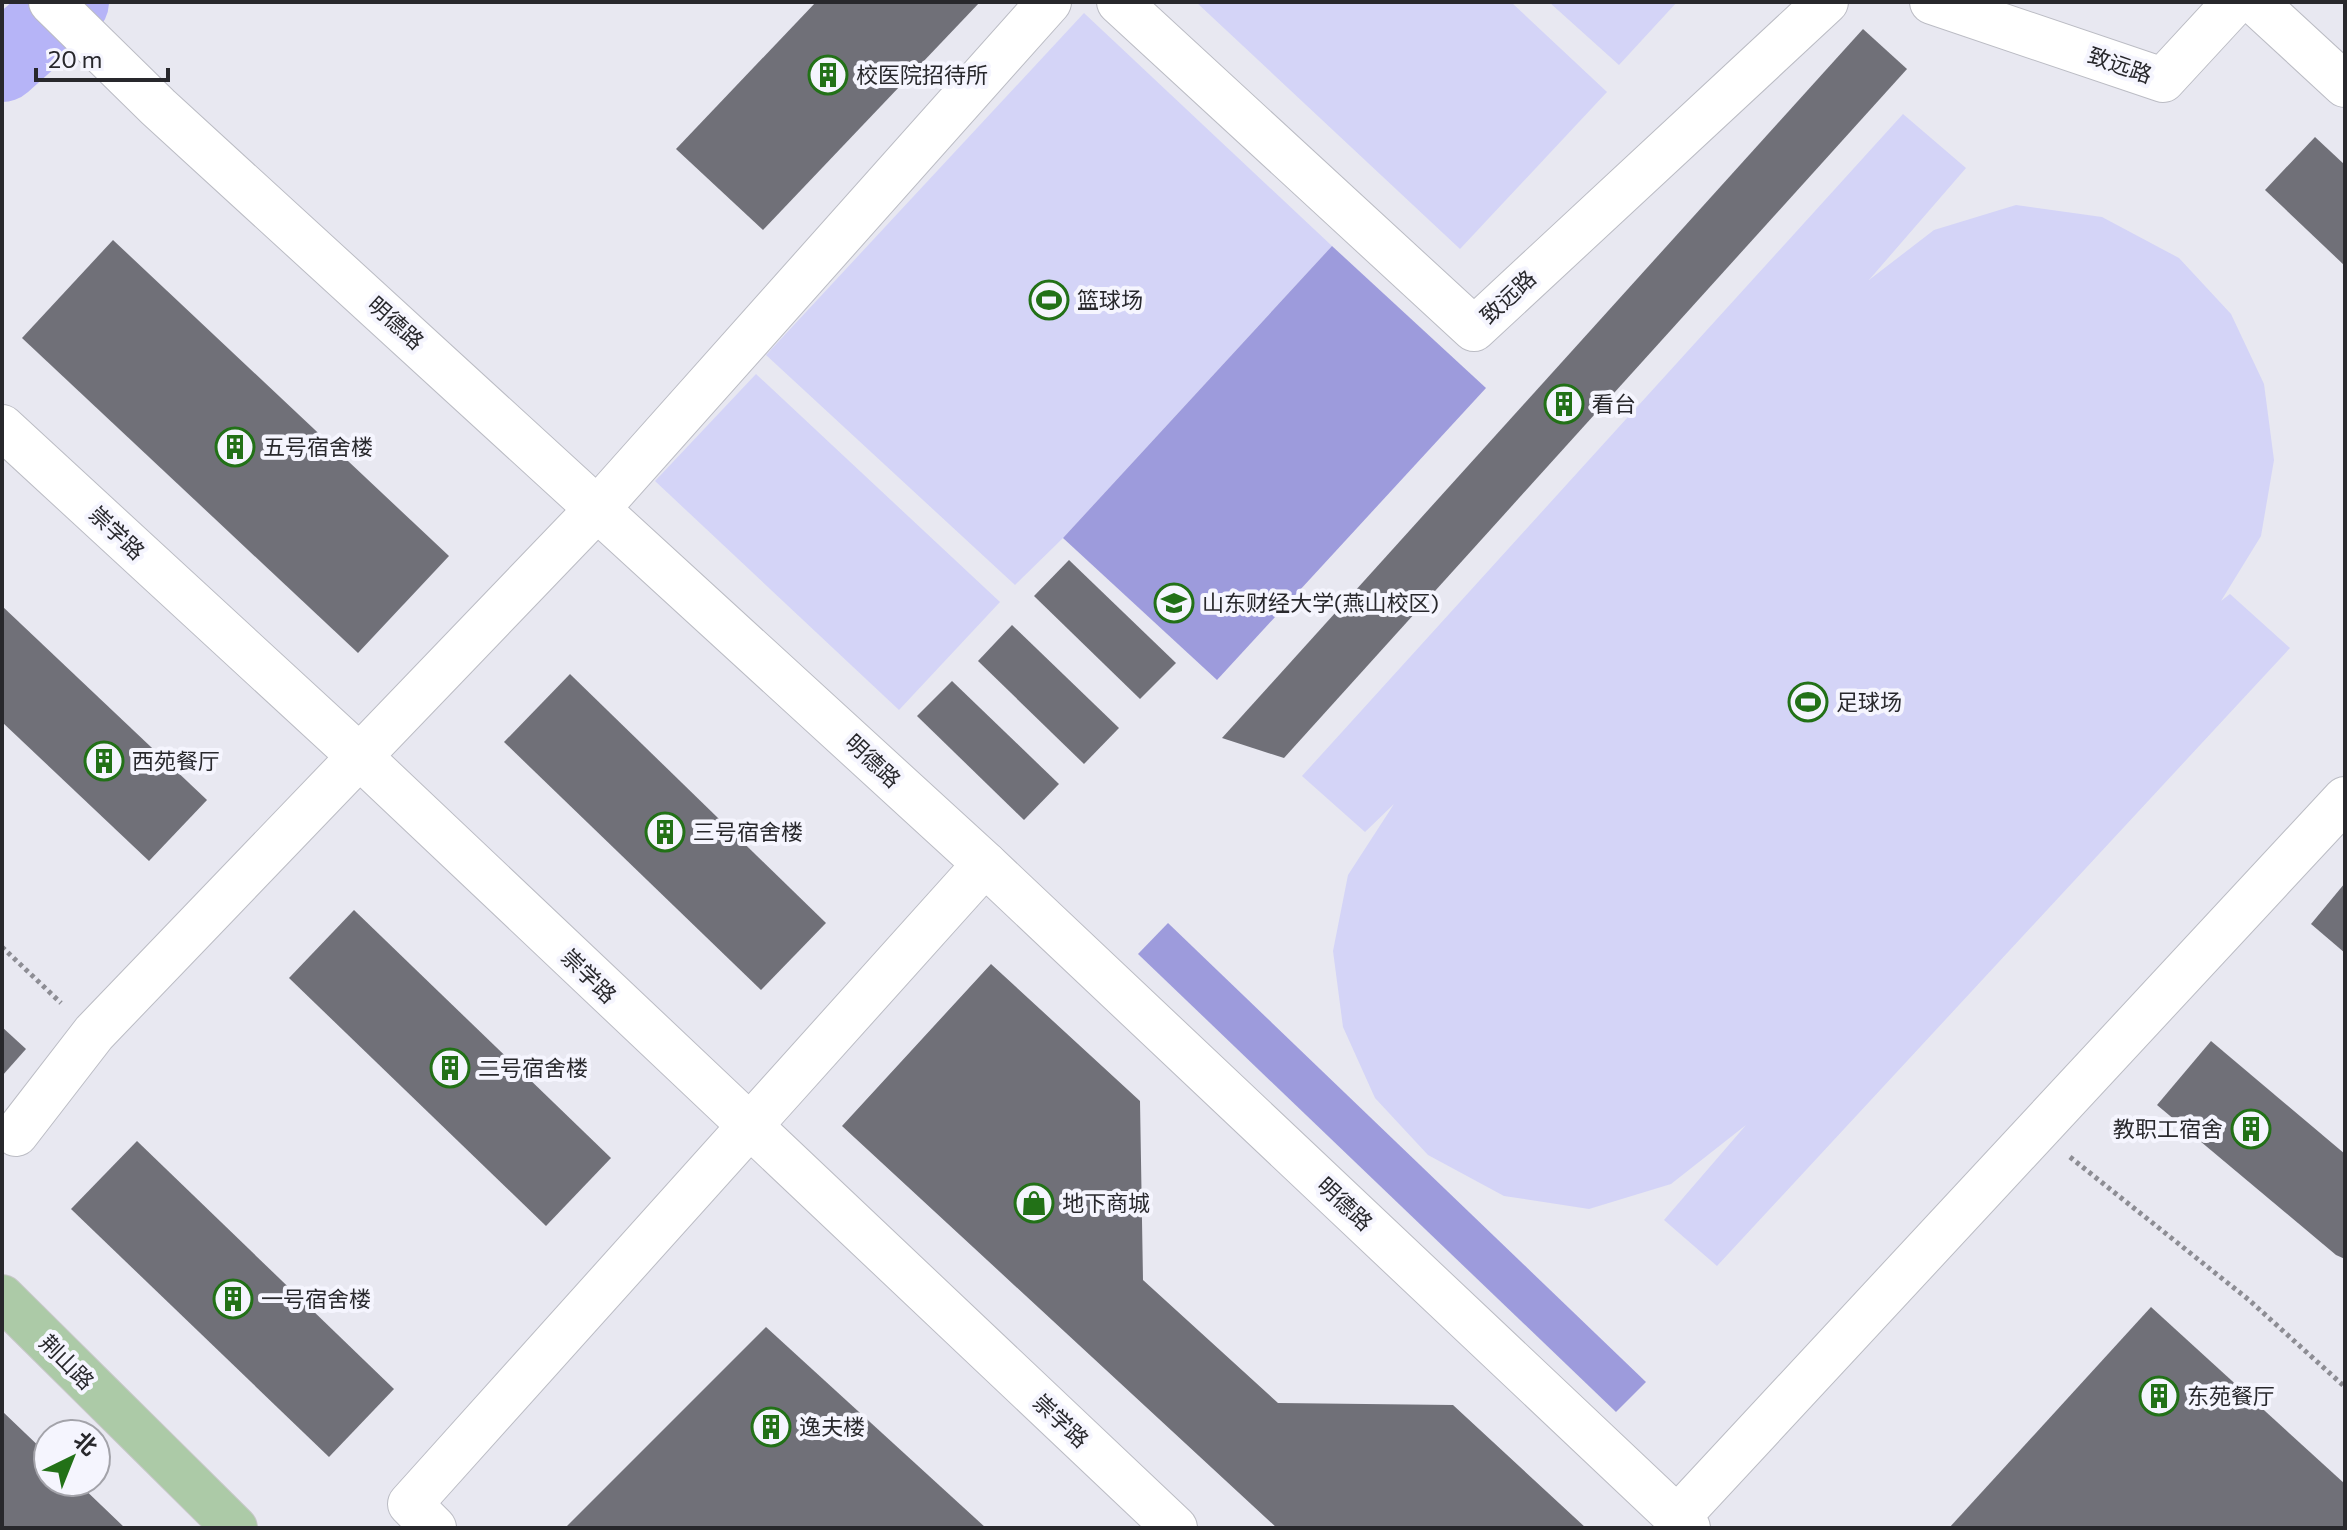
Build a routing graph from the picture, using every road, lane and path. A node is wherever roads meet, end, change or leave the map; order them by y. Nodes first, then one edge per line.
1 (51, 2) edge
2 (1049, 2) edge
3 (1119, 2) edge
4 (1826, 2) edge
5 (1932, 2) edge
6 (2235, 2) edge
7 (2255, 2) edge
8 (2345, 85) edge
9 (2, 427) edge
10 (599, 507) junction
11 (358, 755) junction
12 (2345, 799) edge
13 (985, 864) junction
14 (2, 947) edge
15 (94, 1033) junction
16 (748, 1128) junction
17 (2038, 1131) junction
18 (16, 1134) dead end
19 (2, 1297) edge
20 (2345, 1387) edge
21 (1682, 1523) edge
22 (235, 1528) edge
23 (434, 1528) edge
24 (1175, 1528) edge

1 - 10 lane, 明德路
2 - 10 lane
3 - 4 lane, 致远路
5 - 6 lane, 致远路
7 - 8 lane
9 - 11 lane, 崇学路
10 - 11 lane
10 - 13 lane, 明德路
11 - 15 lane
11 - 16 lane, 崇学路
12 - 17 lane
13 - 16 lane
13 - 21 lane, 明德路
14 - 15 path
15 - 18 lane
16 - 23 lane
16 - 24 lane, 崇学路
17 - 20 path
17 - 21 lane
19 - 22 main road, 荆山路

